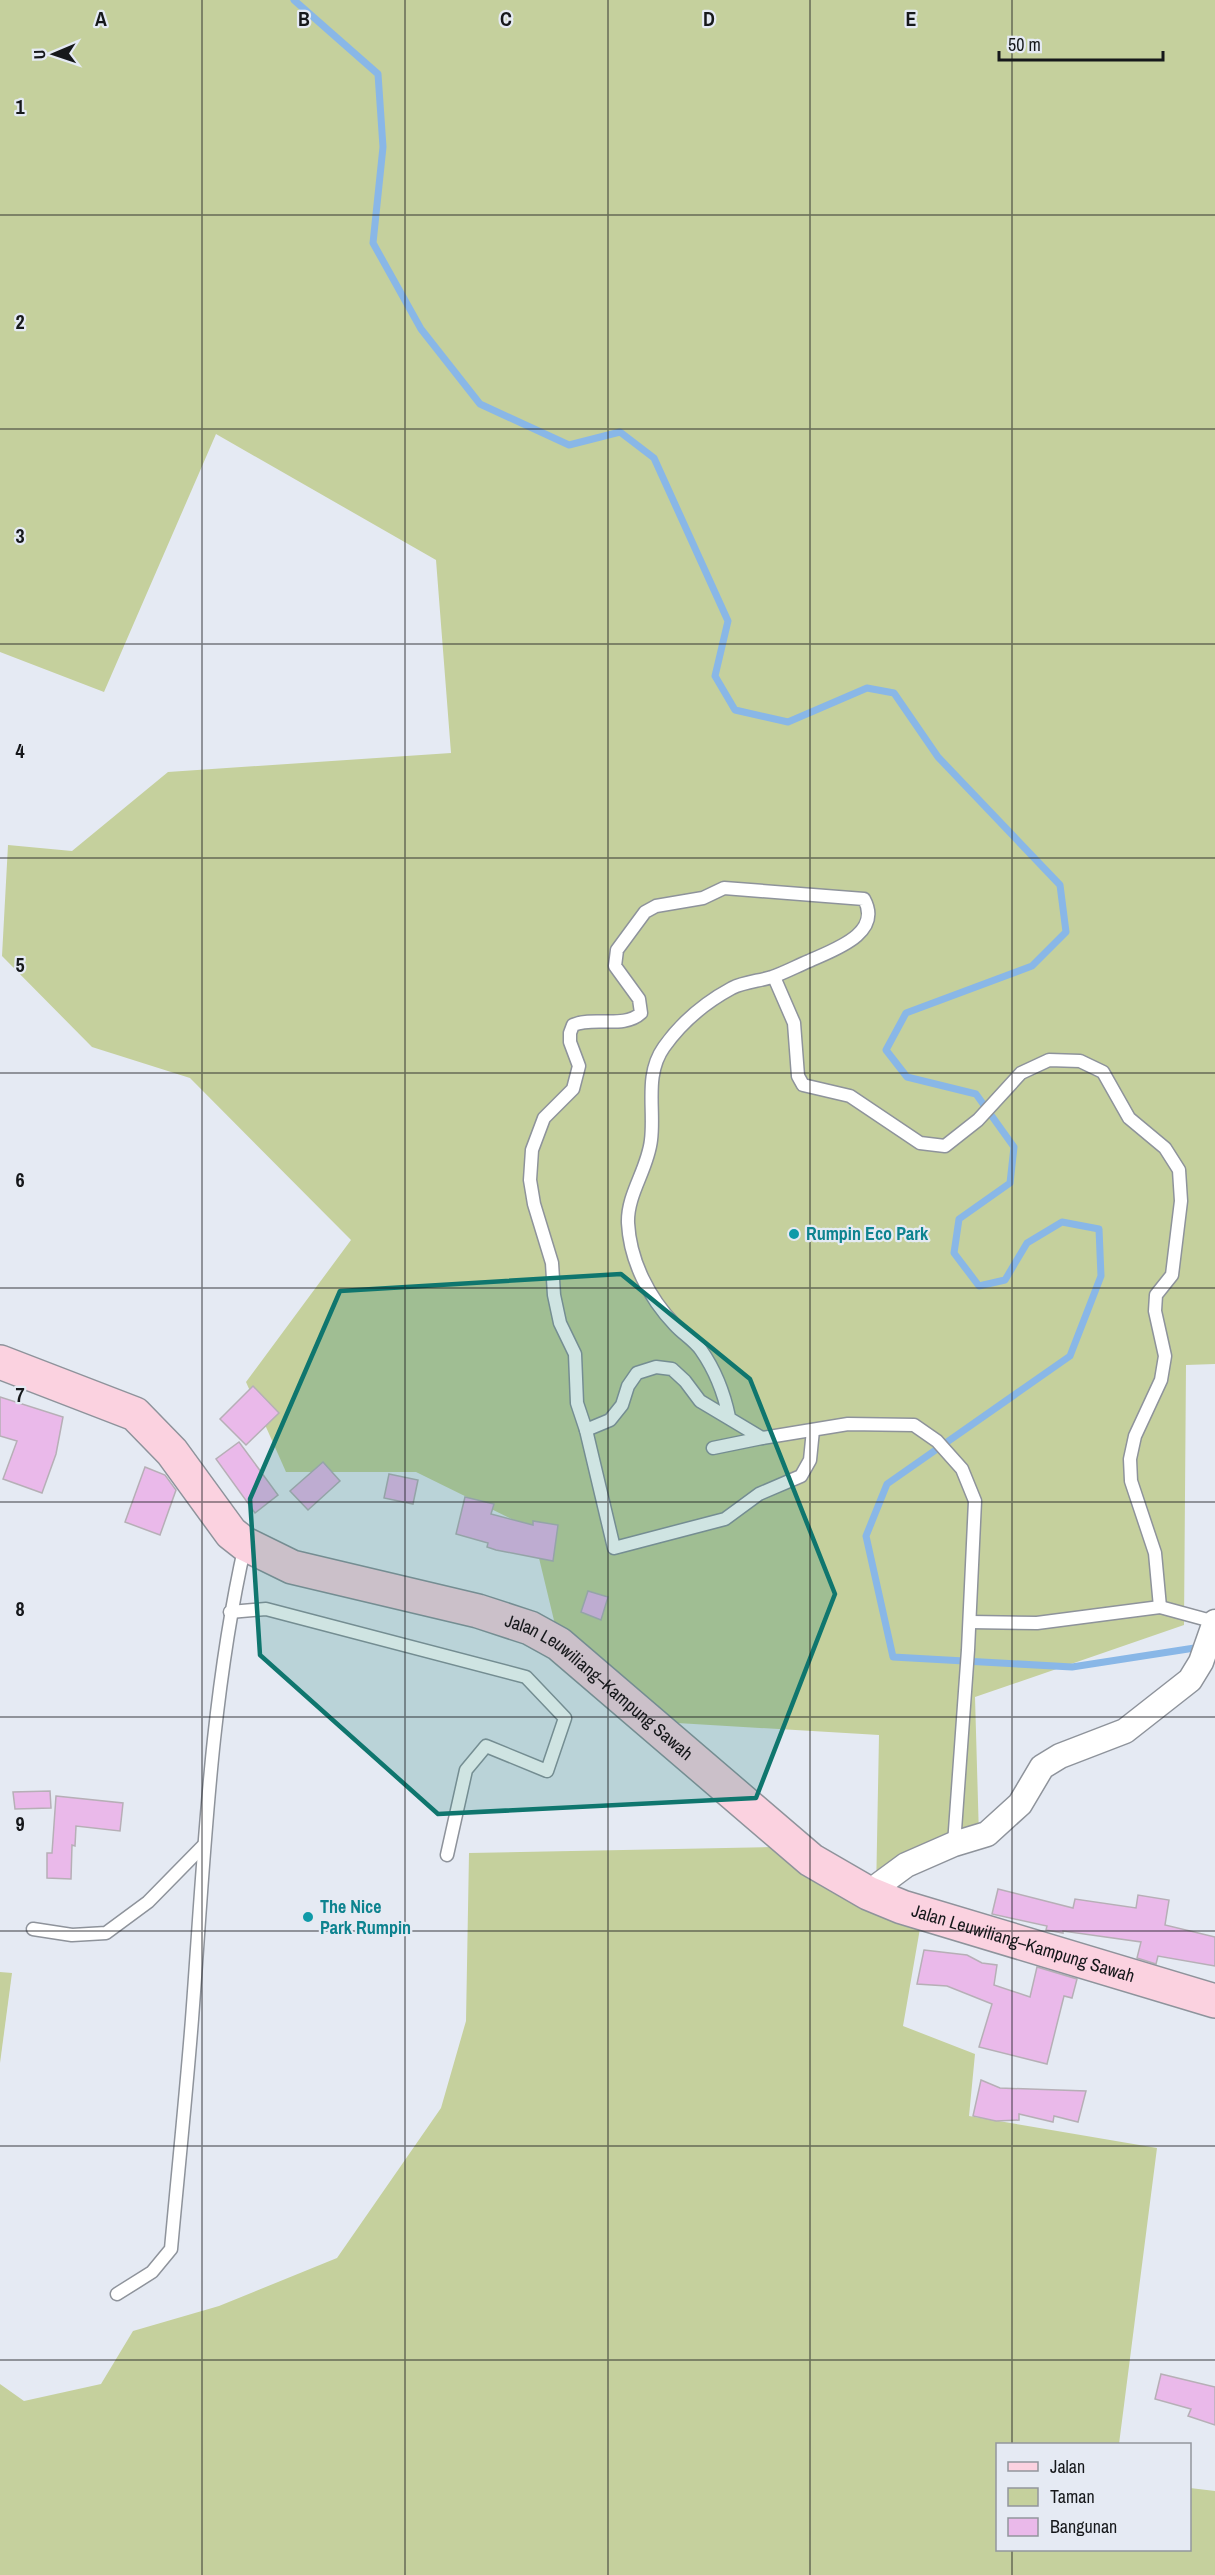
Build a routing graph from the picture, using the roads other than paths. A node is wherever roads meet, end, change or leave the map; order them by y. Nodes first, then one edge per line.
1 (774, 977) junction
2 (0, 1362) edge
3 (729, 1417) junction
4 (586, 1430) junction
5 (813, 1430) junction
6 (762, 1438) junction
7 (713, 1448) dead end
8 (245, 1544) junction
9 (1160, 1607) junction
10 (230, 1612) junction
11 (970, 1622) junction
12 (1214, 1627) edge
13 (954, 1844) junction
14 (203, 1846) junction
15 (447, 1855) dead end
16 (868, 1893) junction
17 (33, 1929) dead end
18 (1215, 2001) edge
19 (117, 2294) dead end

1 - 3 lane
1 - 4 lane
1 - 9 lane
2 - 8 main road, Jalan Leuwiliang–Kampung Sawah
3 - 4 lane
3 - 6 lane
4 - 5 lane
5 - 6 lane
5 - 11 lane
6 - 7 lane
8 - 10 lane
8 - 16 main road, Jalan Leuwiliang–Kampung Sawah
9 - 11 lane
9 - 12 lane
10 - 14 lane
10 - 15 lane
11 - 13 lane
12 - 13 street
13 - 16 street
14 - 17 lane
14 - 19 lane
16 - 18 main road, Jalan Leuwiliang–Kampung Sawah

